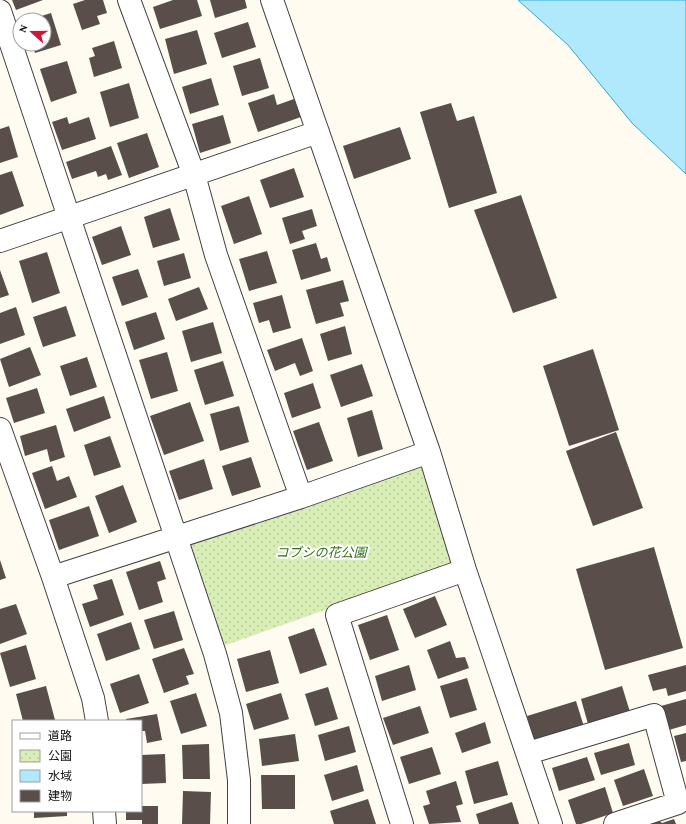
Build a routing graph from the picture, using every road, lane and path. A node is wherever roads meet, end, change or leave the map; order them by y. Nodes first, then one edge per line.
1 (129, 0) edge
2 (272, 0) edge
3 (0, 11) edge
4 (318, 132) junction
5 (194, 176) junction
6 (70, 217) junction
7 (0, 241) edge
8 (0, 428) edge
9 (429, 452) junction
10 (301, 497) junction
11 (176, 537) junction
12 (465, 570) junction
13 (53, 577) junction
14 (97, 720) edge
15 (528, 753) junction
16 (104, 812) edge
17 (105, 824) edge
18 (239, 824) edge
19 (402, 824) edge
20 (551, 824) edge
21 (615, 824) edge

1 - 5 street
2 - 4 street
3 - 6 street
4 - 5 street
4 - 9 street
5 - 6 street
5 - 10 street
6 - 7 street
6 - 11 street
8 - 13 street
9 - 10 street
9 - 12 street
10 - 11 street
11 - 13 street
11 - 18 street
12 - 15 street
12 - 19 street
13 - 14 street
15 - 20 street
15 - 21 street
16 - 17 street

